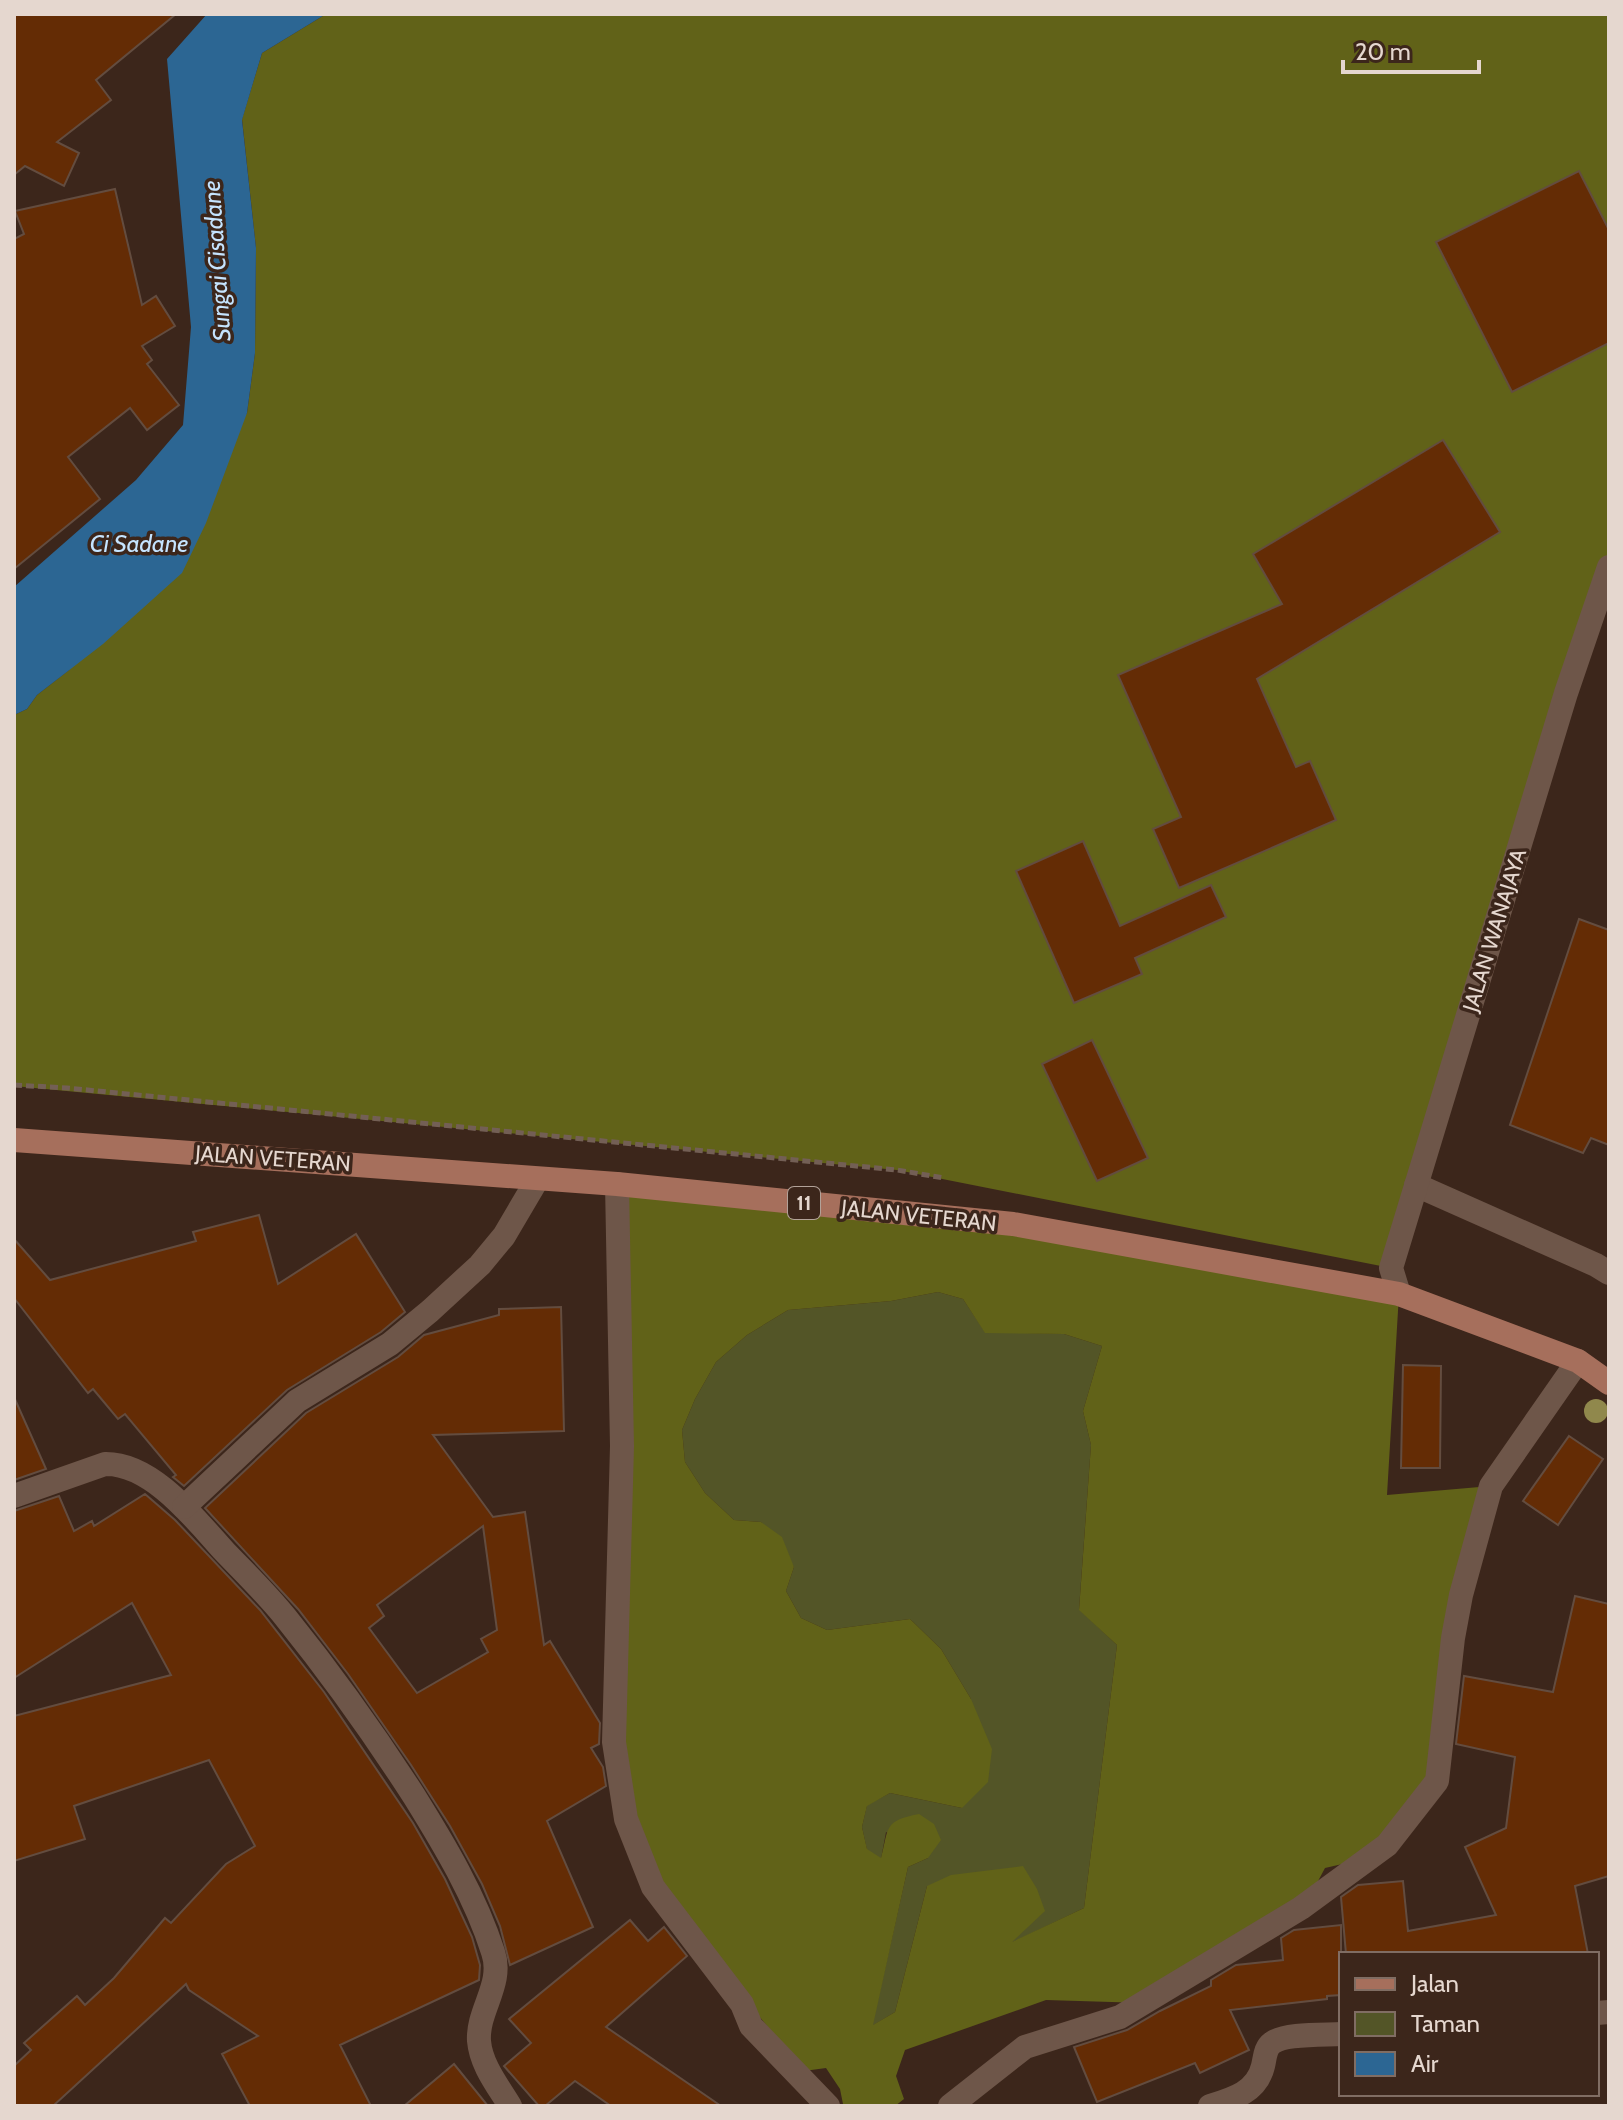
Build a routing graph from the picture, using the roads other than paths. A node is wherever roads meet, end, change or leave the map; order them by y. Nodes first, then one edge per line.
1 (1609, 567) edge
2 (14, 1140) edge
3 (537, 1180) junction
4 (617, 1184) junction
5 (1416, 1185) junction
6 (1609, 1273) edge
7 (1399, 1294) junction
8 (1578, 1361) junction
9 (1609, 1383) edge
10 (14, 1496) edge
11 (184, 1507) junction
12 (1339, 2034) edge
13 (510, 2106) edge
14 (828, 2106) edge
15 (950, 2106) edge
16 (1210, 2106) edge

1 - 5 street, JALAN WANAJAYA
2 - 3 main road, JALAN VETERAN / 11
3 - 4 main road, JALAN VETERAN / 11
3 - 11 street
4 - 7 main road, JALAN VETERAN / 11
4 - 14 street
5 - 6 street
5 - 7 street, JALAN WANAJAYA
7 - 8 main road, JALAN VETERAN / 11
8 - 9 main road, JALAN VETERAN / 11
8 - 15 street
10 - 11 street
11 - 13 street
12 - 16 street

